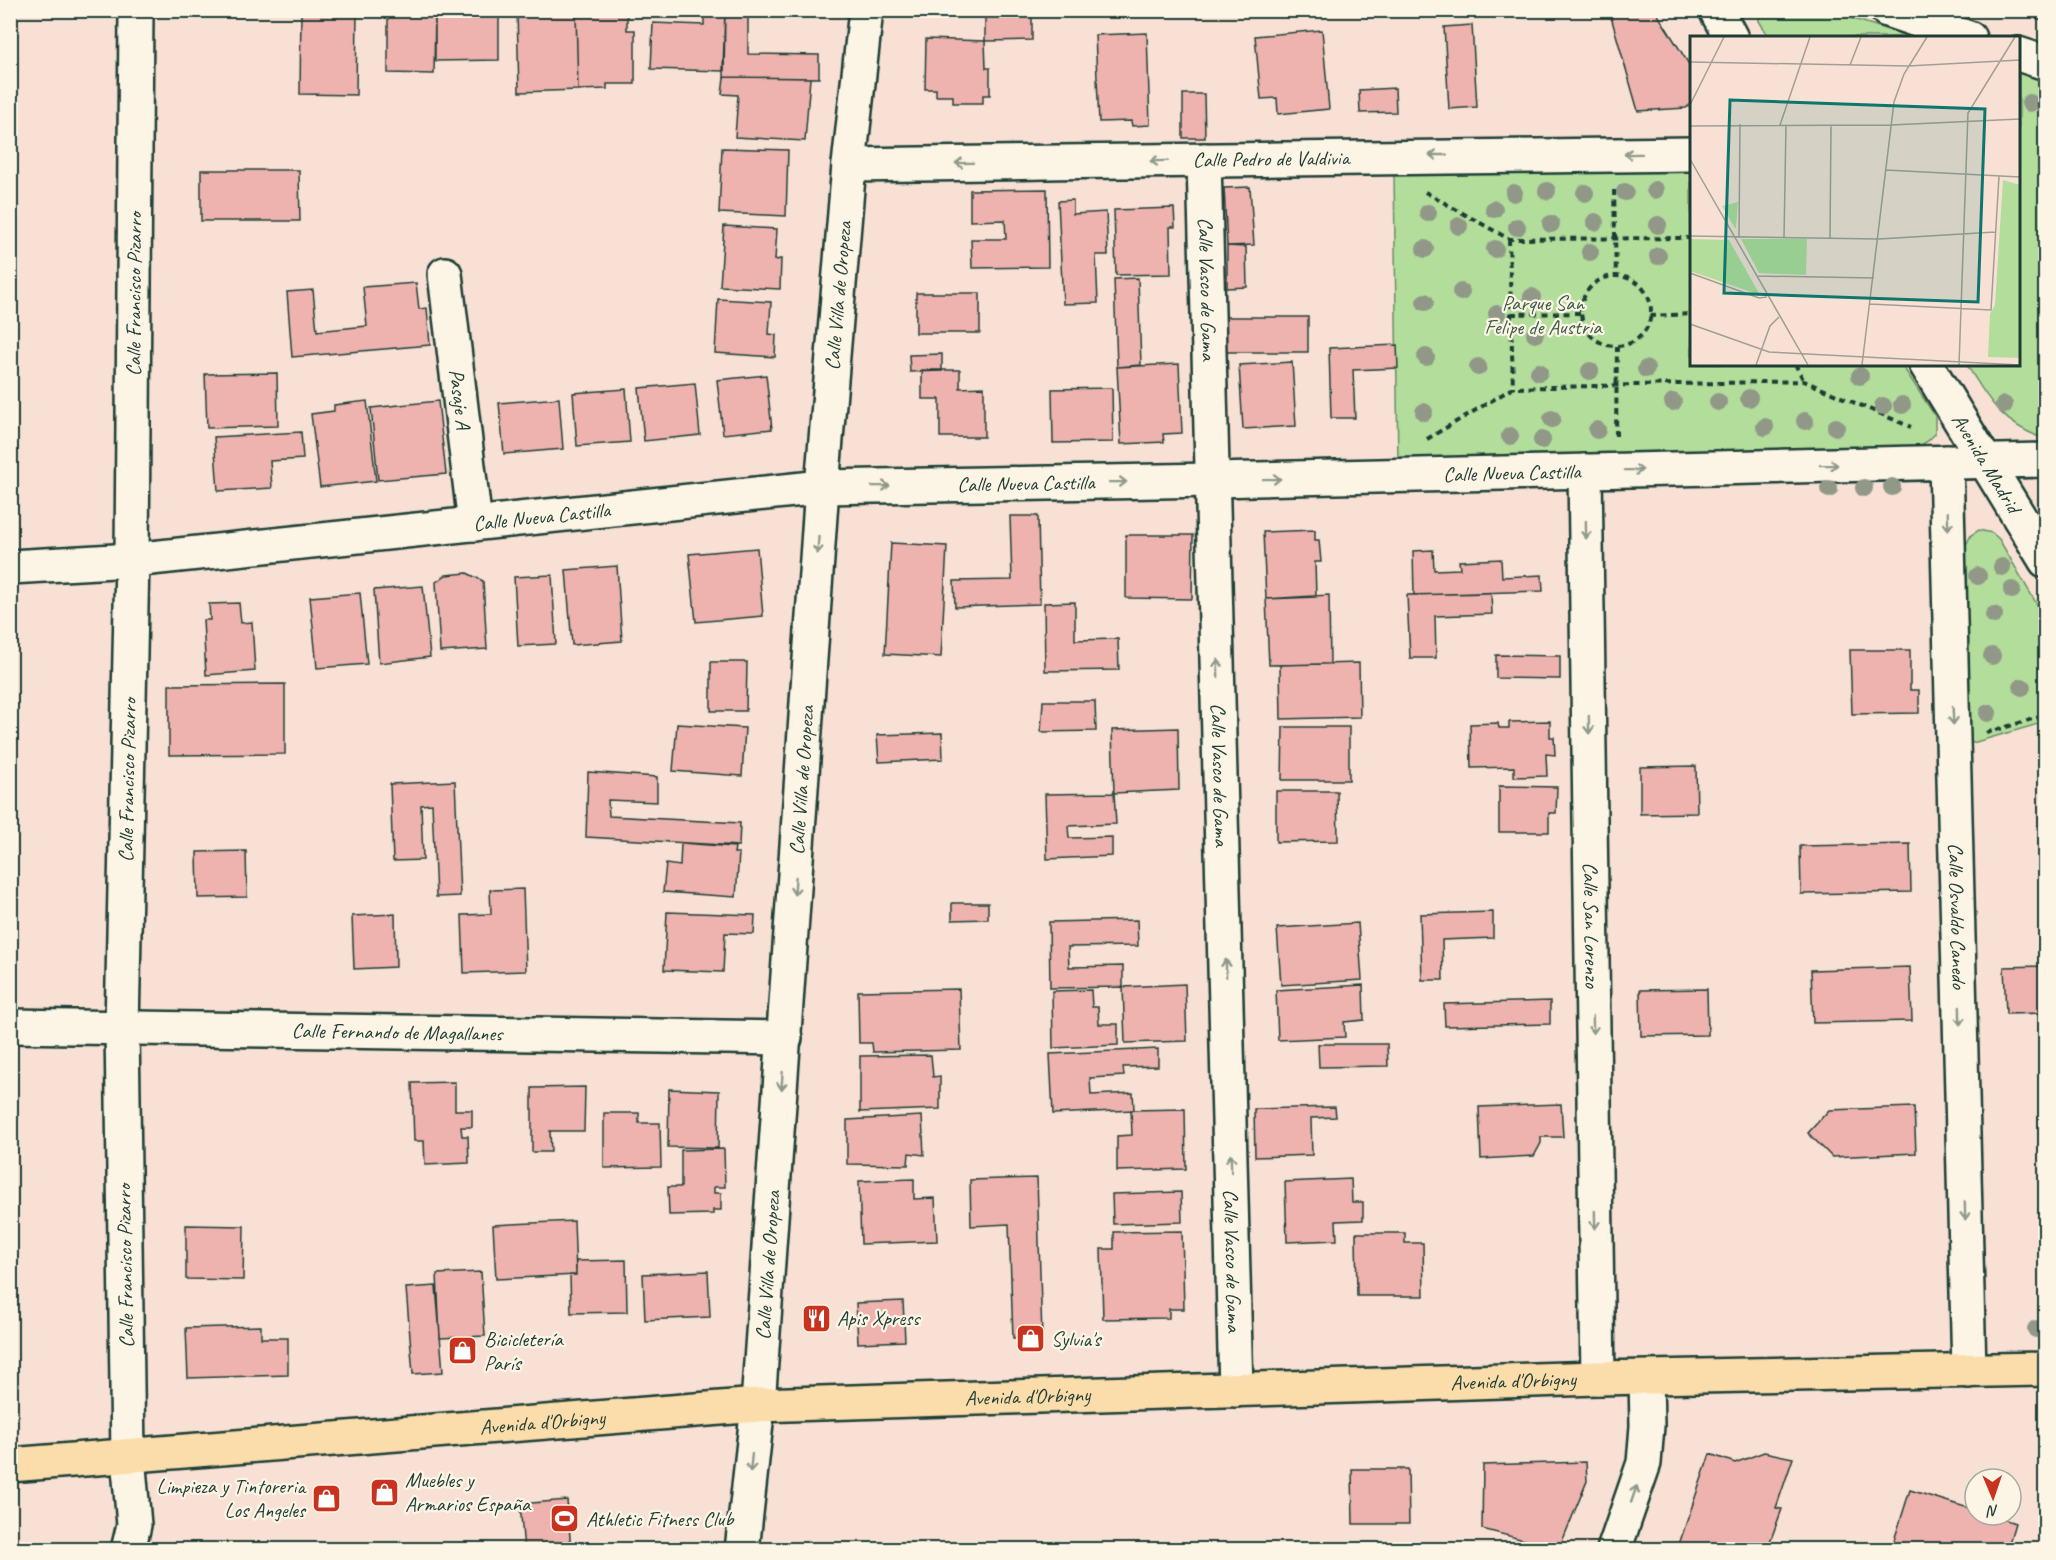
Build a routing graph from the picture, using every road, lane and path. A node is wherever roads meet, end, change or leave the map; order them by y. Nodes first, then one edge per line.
1 (136, 10) edge
2 (866, 10) edge
3 (1716, 10) edge
4 (1887, 10) edge
5 (1730, 36) edge
6 (1963, 36) edge
7 (2020, 54) edge
8 (2046, 63) edge
9 (1690, 154) edge
10 (1204, 160) junction
11 (849, 165) junction
12 (1614, 180) dead end
13 (1419, 189) dead end
14 (1690, 238) edge
15 (1509, 239) junction
16 (1616, 239) junction
17 (445, 274) dead end
18 (1616, 276) junction
19 (1581, 313) junction
20 (1511, 314) junction
21 (1690, 314) edge
22 (1650, 316) junction
23 (1617, 345) junction
24 (1796, 366) edge
25 (1927, 366) edge
26 (1804, 381) junction
27 (1616, 385) junction
28 (1513, 388) junction
29 (1918, 430) dead end
30 (1616, 438) dead end
31 (1424, 441) dead end
32 (2046, 460) edge
33 (1946, 462) junction
34 (1985, 462) junction
35 (1585, 471) junction
36 (1213, 480) junction
37 (822, 487) junction
38 (475, 524) junction
39 (132, 560) junction
40 (2046, 561) edge
41 (10, 567) edge
42 (2046, 715) edge
43 (1980, 735) dead end
44 (10, 1026) edge
45 (122, 1028) junction
46 (785, 1038) junction
47 (2046, 1369) edge
48 (1969, 1371) junction
49 (1598, 1378) junction
50 (1646, 1378) junction
51 (1236, 1390) junction
52 (758, 1405) junction
53 (128, 1456) junction
54 (10, 1465) edge
55 (128, 1550) edge
56 (741, 1550) edge
57 (1614, 1550) edge

1 - 39 street, Calle Francisco Pizarro
2 - 11 street, Calle Villa de Oropeza
3 - 5 street
4 - 6 street
7 - 8 street
9 -> 10 street, Calle Pedro de Valdivia
10 -> 11 street, Calle Pedro de Valdivia
10 - 36 street, Calle Vasco de Gama
11 - 37 street, Calle Villa de Oropeza
12 - 16 path
13 - 15 path
14 - 16 path
15 - 16 path
15 - 20 path
16 - 18 path
17 - 38 street, Pasaje A
18 - 19 path
18 - 22 path
19 - 20 path
19 - 23 path
20 - 28 path
21 - 22 path
22 - 23 path
23 - 27 path
24 - 26 path
25 - 34 street, Avenida Madrid
26 - 27 path
26 - 29 path
27 - 28 path
27 - 30 path
28 - 31 path
32 - 34 street, Calle Nueva Castilla
33 - 34 street, Calle Nueva Castilla
35 -> 33 street, Calle Nueva Castilla
33 -> 48 street, Calle Osvaldo Canedo
34 - 40 street, Avenida Madrid
36 -> 35 street, Calle Nueva Castilla
35 -> 49 street, Calle San Lorenzo
37 -> 36 street, Calle Nueva Castilla
51 -> 36 street, Calle Vasco de Gama
37 - 38 street, Calle Nueva Castilla
37 -> 46 street, Calle Villa de Oropeza
38 - 39 street, Calle Nueva Castilla
39 - 41 street, Calle Nueva Castilla
39 - 45 street, Calle Francisco Pizarro
42 - 43 path
44 - 45 street, Calle Fernando de Magallanes
45 - 46 street, Calle Fernando de Magallanes
45 - 53 street, Calle Francisco Pizarro
46 -> 52 street, Calle Villa de Oropeza
47 - 48 main road, Avenida d'Orbigny
48 - 50 main road, Avenida d'Orbigny
49 - 50 main road, Avenida d'Orbigny
49 - 51 main road, Avenida d'Orbigny
57 -> 50 street
51 - 52 main road, Avenida d'Orbigny
52 - 53 main road, Avenida d'Orbigny
52 -> 56 street, Calle Villa de Oropeza
53 - 54 main road, Avenida d'Orbigny
53 - 55 street, Calle Francisco Pizarro

